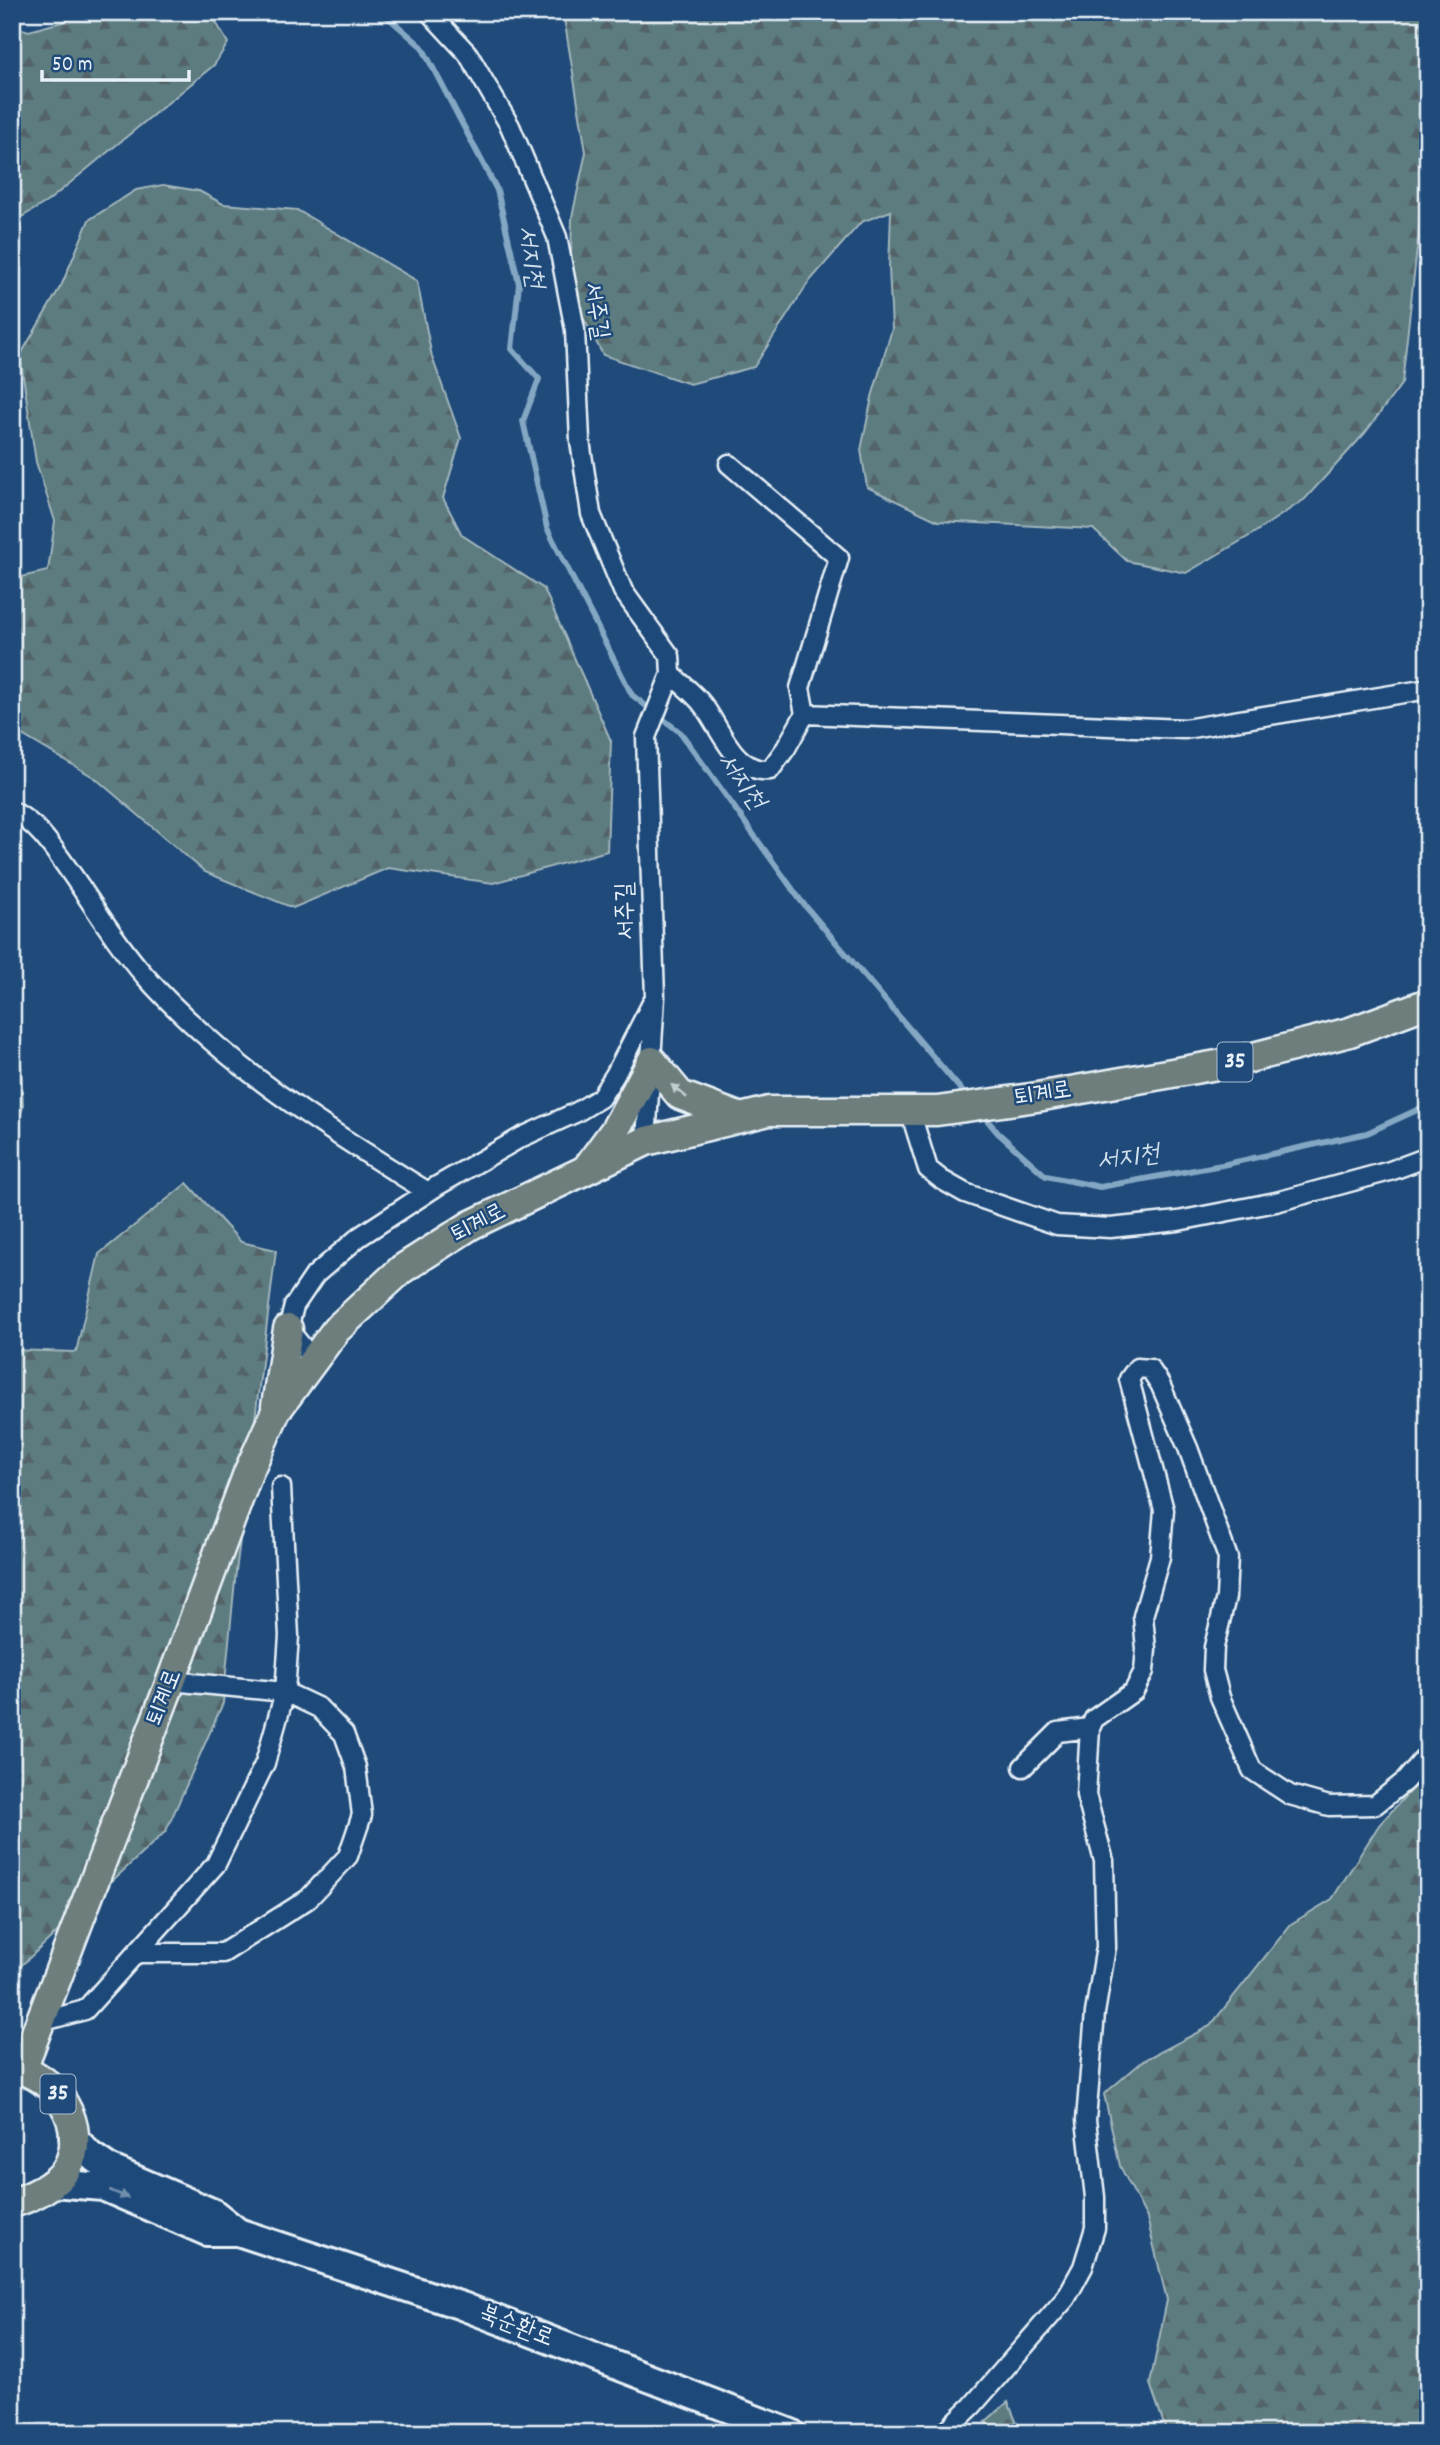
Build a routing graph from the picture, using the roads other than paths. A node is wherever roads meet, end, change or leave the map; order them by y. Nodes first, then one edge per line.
1 (429, 12) edge
2 (729, 464) dead end
3 (669, 678) junction
4 (1428, 689) edge
5 (805, 714) junction
6 (12, 811) edge
7 (655, 997) junction
8 (1428, 1003) edge
9 (652, 1061) junction
10 (923, 1111) junction
11 (741, 1118) junction
12 (646, 1141) junction
13 (1428, 1157) edge
14 (586, 1170) junction
15 (428, 1192) junction
16 (288, 1329) junction
17 (313, 1360) junction
18 (276, 1411) junction
19 (281, 1487) dead end
20 (171, 1681) junction
21 (285, 1692) junction
22 (1090, 1728) junction
23 (1428, 1754) edge
24 (1023, 1767) dead end
25 (137, 1953) junction
26 (40, 2022) junction
27 (17, 2068) edge
28 (73, 2137) junction
29 (52, 2183) junction
30 (12, 2203) edge
31 (238, 2232) junction
32 (791, 2433) edge
33 (944, 2433) edge

1 - 3 street, 서주길
2 - 5 street
3 - 5 street
3 - 7 street, 서주길
4 - 5 street
6 - 15 street
7 - 9 street, 서주길
7 - 15 street
8 - 10 main road, 퇴계로 / 35
11 -> 9 main road
9 - 12 street, 서주길
9 - 14 main road
10 - 11 main road, 퇴계로 / 35
10 - 13 street
11 - 12 main road, 퇴계로 / 35
12 - 14 main road, 퇴계로
14 - 17 main road, 퇴계로
15 - 16 street
16 - 17 street
16 - 18 main road
17 - 18 main road, 퇴계로
18 - 20 main road, 퇴계로
19 - 21 street
20 - 21 street
20 - 26 main road, 퇴계로
21 - 25 street
21 - 25 street
22 - 23 street
22 - 24 street
22 - 33 street
25 - 26 street
26 - 27 main road, 퇴계로
27 - 28 main road, 35
28 - 29 main road, 35
28 - 31 street, 북순환로
29 - 30 main road, 35
29 -> 31 street, 북순환로
31 - 32 street, 북순환로

